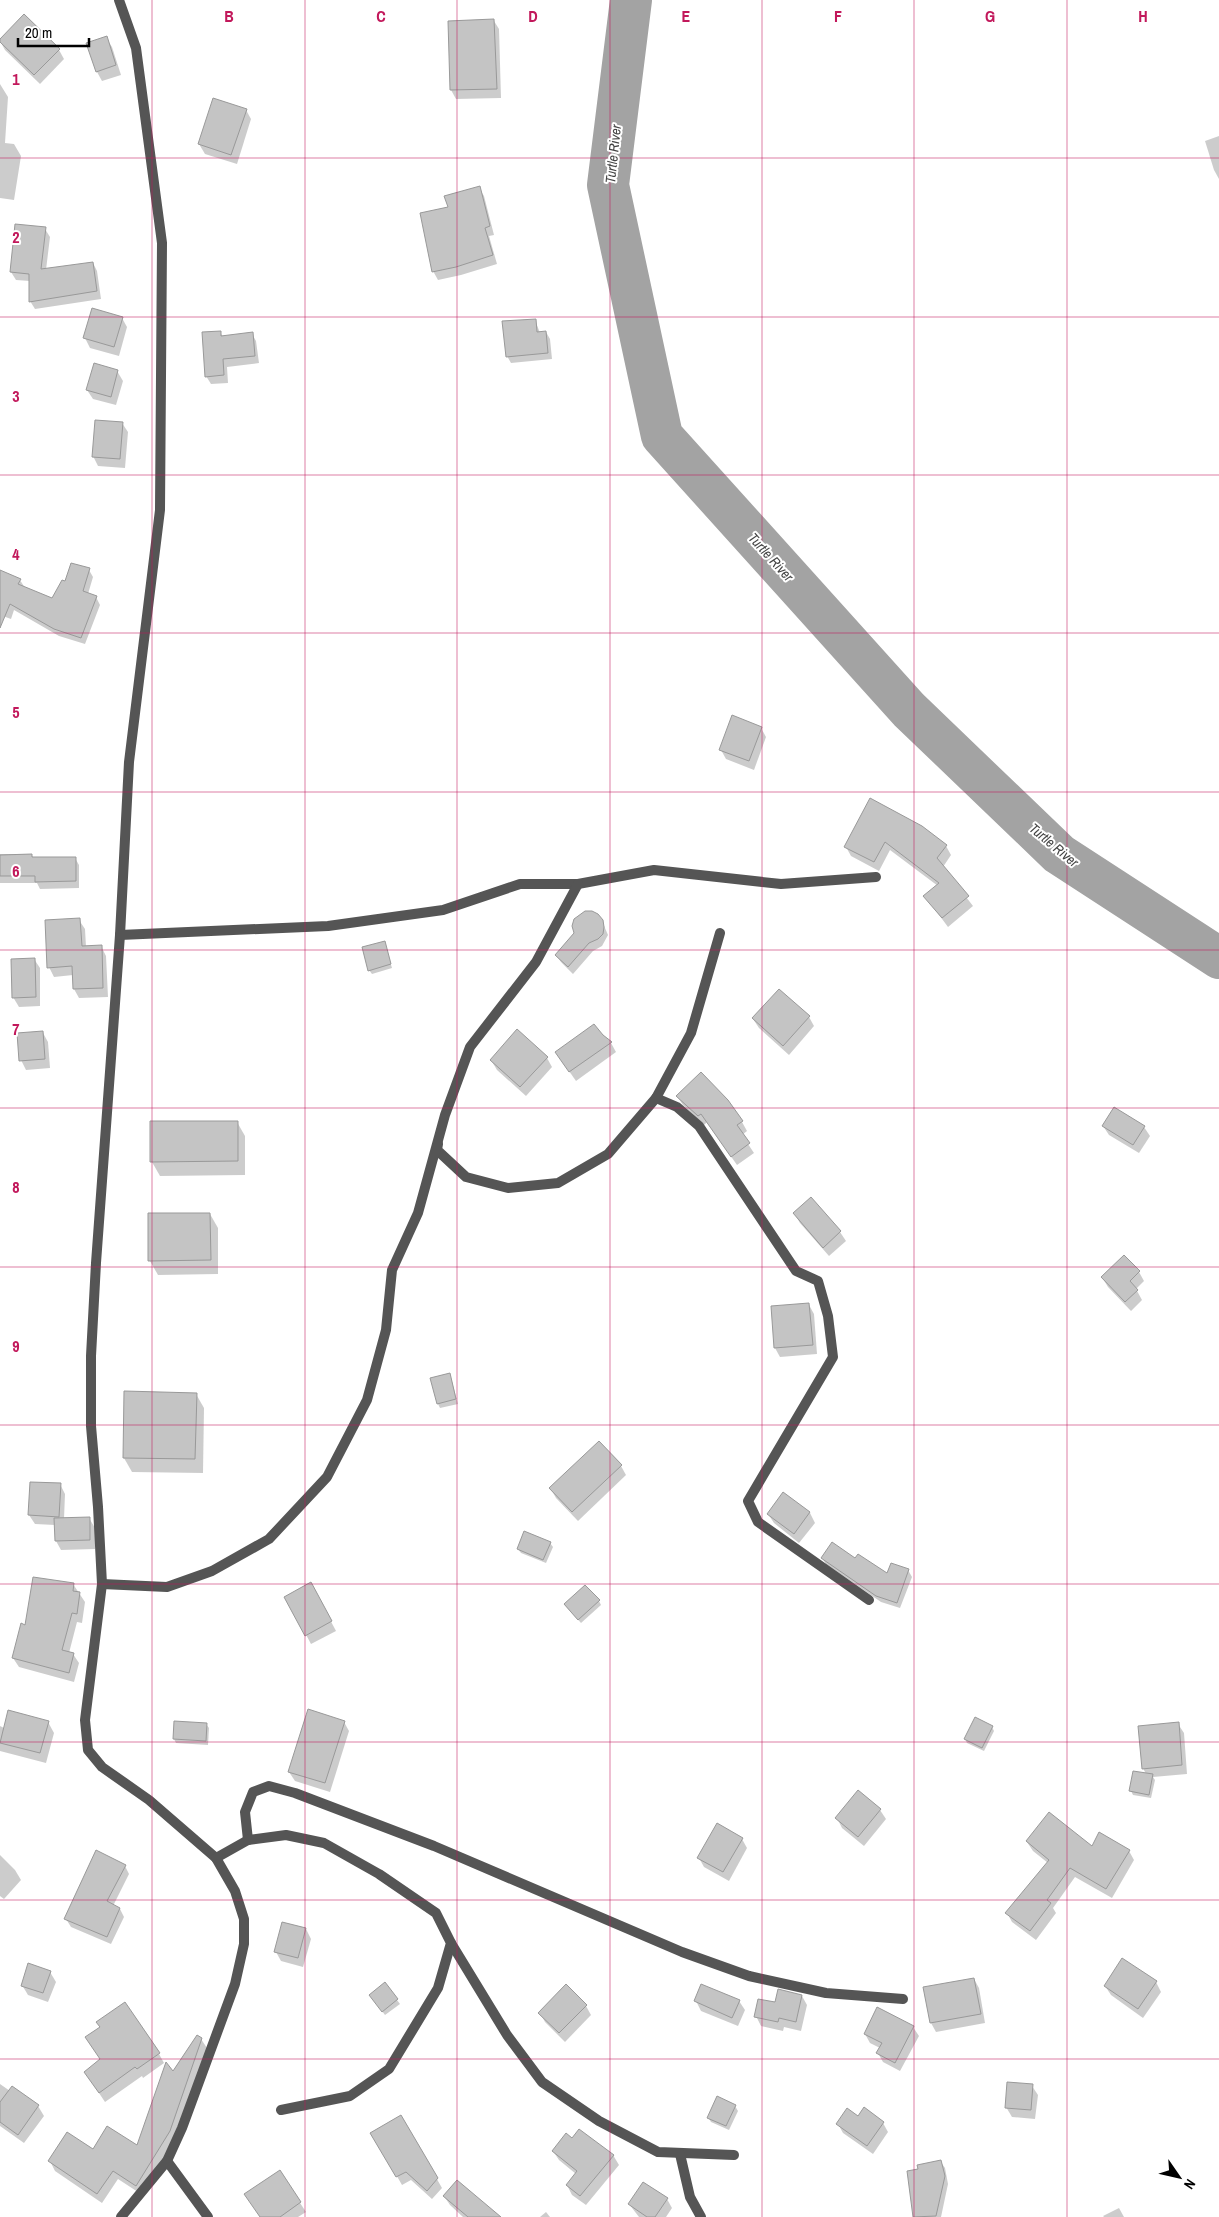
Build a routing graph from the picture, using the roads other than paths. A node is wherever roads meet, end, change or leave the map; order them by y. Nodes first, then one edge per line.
1 (119, 0) edge
2 (876, 877) dead end
3 (578, 884) junction
4 (720, 933) dead end
5 (120, 935) junction
6 (656, 1098) junction
7 (445, 1115) junction
8 (102, 1584) junction
9 (869, 1600) dead end
10 (248, 1840) junction
11 (216, 1858) junction
12 (451, 1943) junction
13 (902, 1999) dead end
14 (281, 2110) dead end
15 (680, 2154) junction
16 (734, 2155) dead end
17 (167, 2161) junction
18 (121, 2217) edge
19 (208, 2217) edge
20 (701, 2217) edge

1 - 5 street
2 - 3 street
3 - 5 street
3 - 7 street
4 - 6 street
5 - 8 street
6 - 7 street
6 - 9 street
7 - 8 street
8 - 11 street
10 - 11 street
10 - 12 street
10 - 13 street
11 - 17 street
12 - 14 street
12 - 15 street
15 - 16 street
15 - 20 street
17 - 18 street
17 - 19 street

